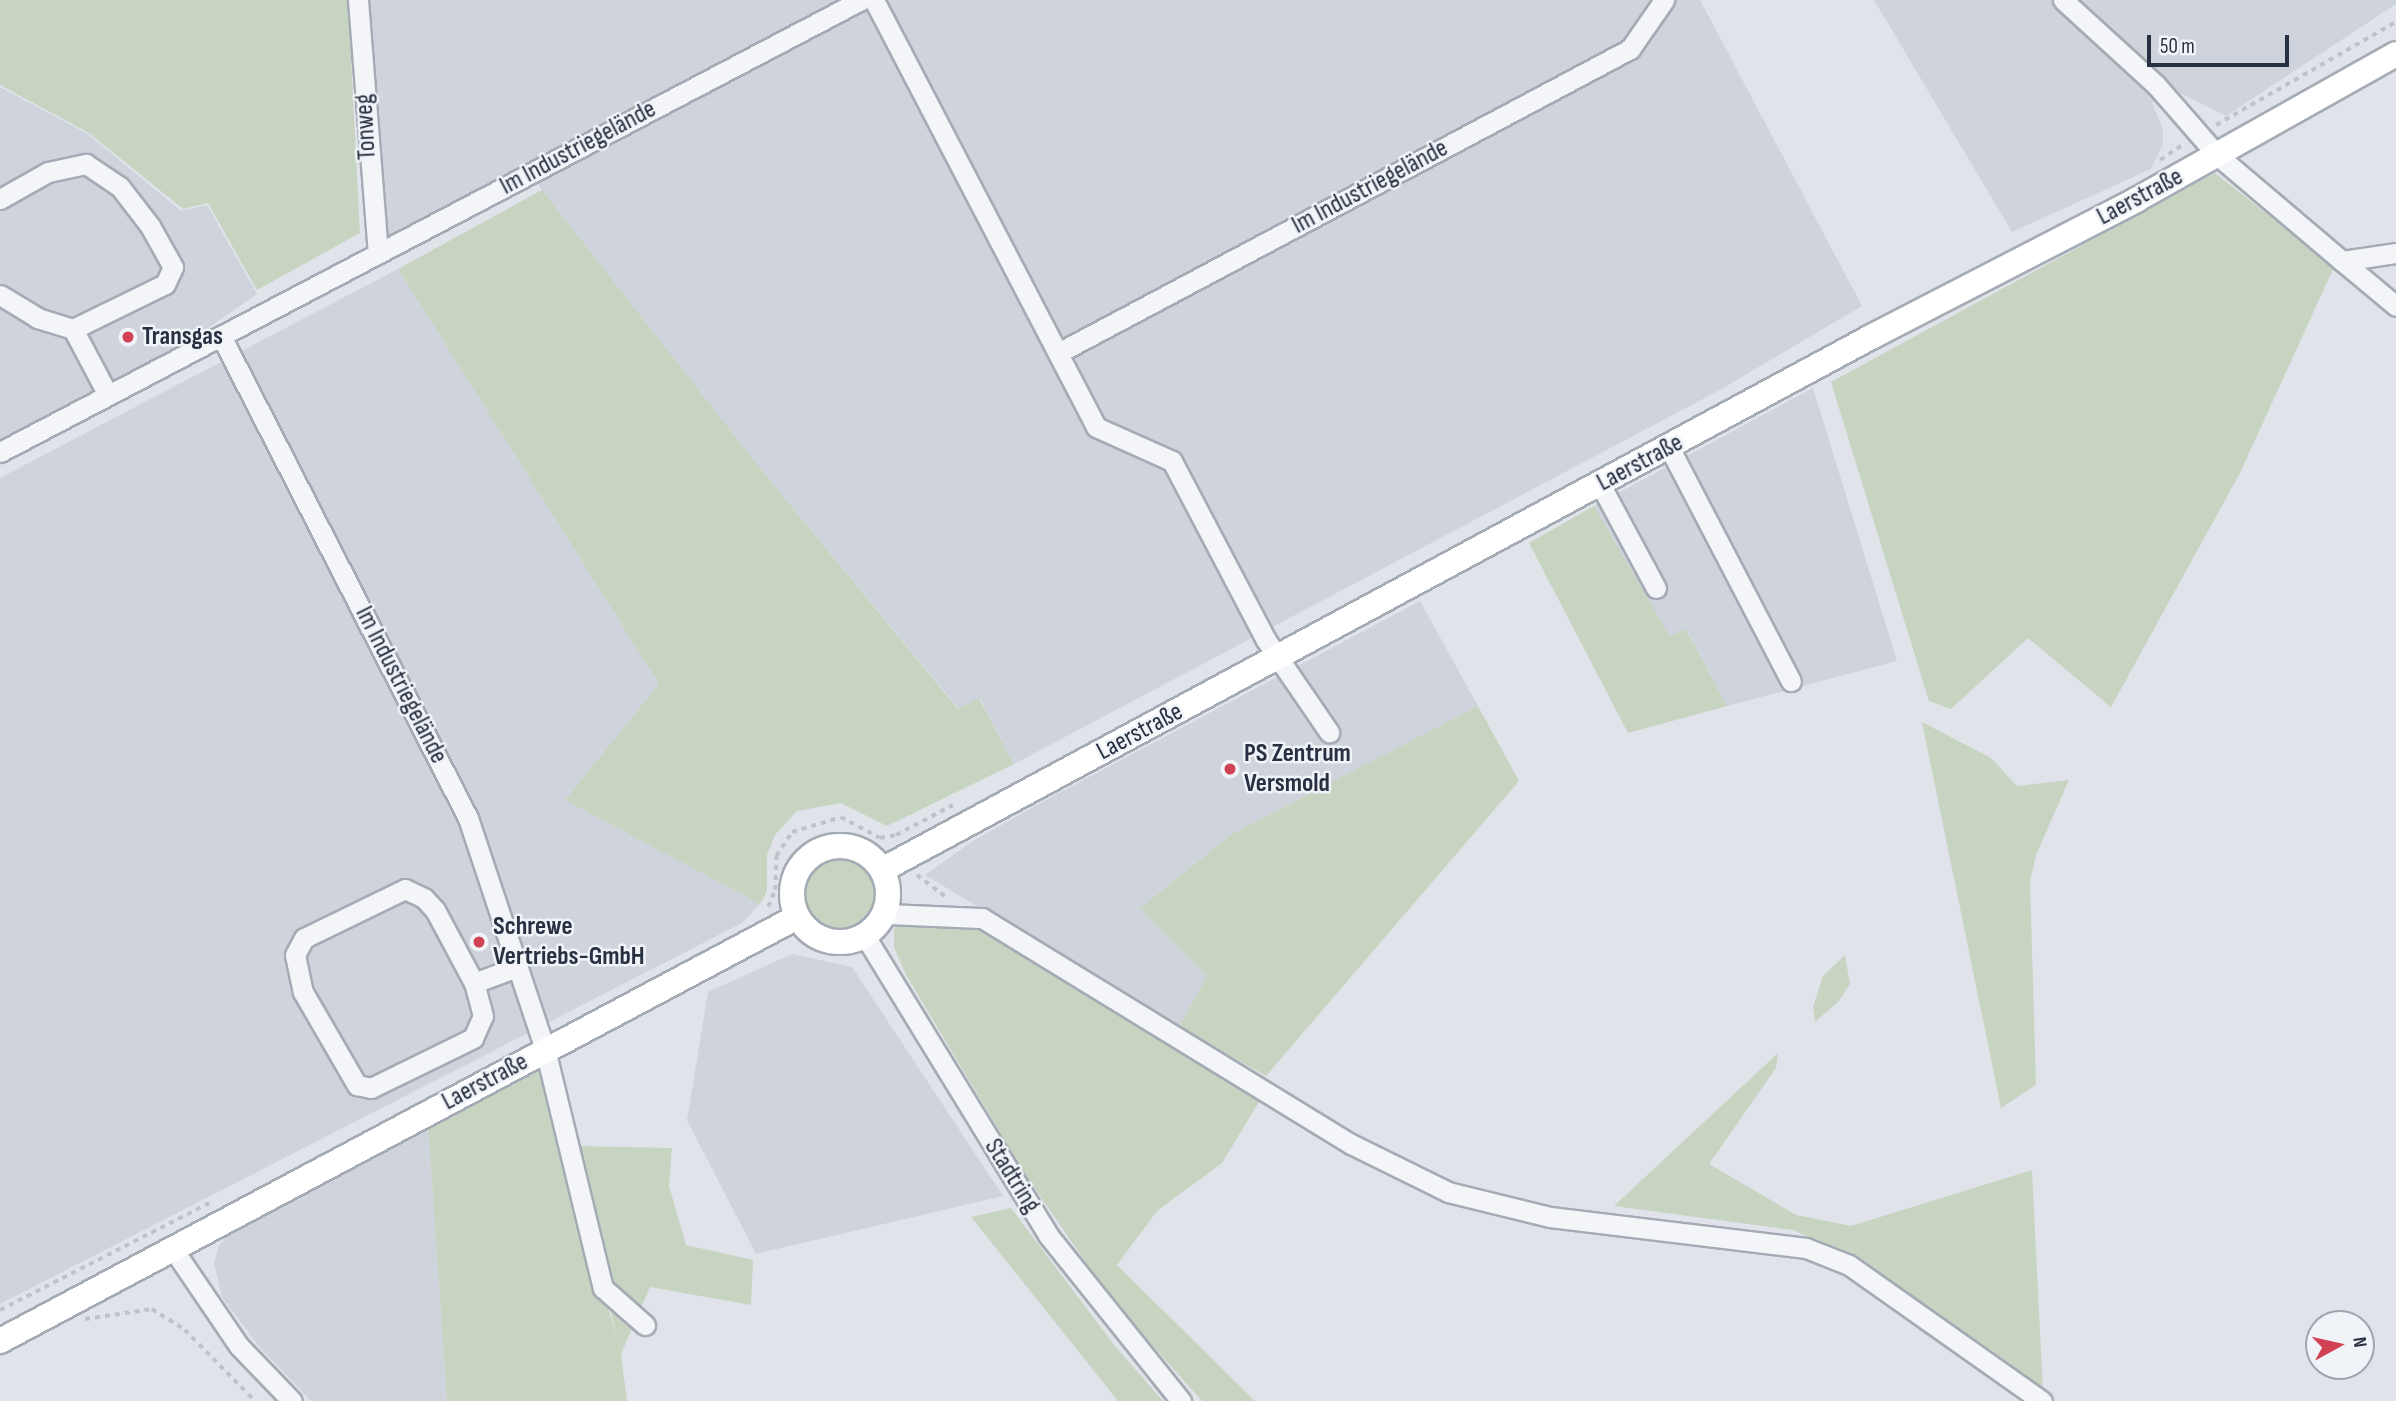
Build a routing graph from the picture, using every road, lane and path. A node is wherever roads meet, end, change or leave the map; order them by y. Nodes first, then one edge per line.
1 (358, 0) edge
2 (861, 0) edge
3 (874, 0) edge
4 (1664, 0) edge
5 (2063, 0) edge
6 (2396, 54) edge
7 (2217, 155) junction
8 (0, 199) edge
9 (378, 253) junction
10 (2396, 253) edge
11 (2342, 261) junction
12 (0, 295) edge
13 (2396, 306) edge
14 (74, 329) junction
15 (220, 336) junction
16 (1058, 353) junction
17 (108, 395) junction
18 (1669, 447) junction
19 (0, 452) edge
20 (1600, 484) junction
21 (1656, 588) dead end
22 (1277, 658) junction
23 (1791, 681) dead end
24 (1329, 733) dead end
25 (901, 846) junction
26 (882, 870) junction
27 (952, 901) dead end
28 (885, 914) junction
29 (797, 917) junction
30 (865, 936) junction
31 (517, 967) junction
32 (474, 982) junction
33 (545, 1049) junction
34 (173, 1249) junction
35 (65, 1291) junction
36 (0, 1310) edge
37 (645, 1325) dead end
38 (0, 1341) edge
39 (255, 1401) edge
40 (292, 1401) edge
41 (1181, 1401) edge
42 (2042, 1401) edge

1 - 9 street, Tonweg
2 - 9 street, Im Industriegelände
3 - 16 street
4 - 16 street, Im Industriegelände
5 - 7 street
6 - 7 main road, Laerstraße
7 - 11 street
7 - 18 main road, Laerstraße
8 - 14 street
9 - 15 street, Im Industriegelände
10 - 11 street
11 - 13 street
12 - 14 street
14 - 17 street
15 - 17 street, Im Industriegelände
15 - 31 street, Im Industriegelände
16 - 22 street
17 - 19 street, Im Industriegelände
18 - 20 main road, Laerstraße
18 - 23 street
20 - 21 street
20 - 22 main road, Laerstraße
22 - 24 street
22 - 25 main road, Laerstraße
25 - 26 main road, Laerstraße
25 - 27 path
26 - 28 main road
26 - 29 main road
28 - 30 main road
28 - 42 street
29 - 30 main road
29 - 33 main road, Laerstraße
30 - 41 street, Stadtring
31 - 32 street
31 - 33 street, Im Industriegelände
32 - 32 street
33 - 34 main road, Laerstraße
33 - 37 street, Im Industriegelände
34 - 35 main road, Laerstraße
34 - 40 street
35 - 36 path
35 - 38 main road, Laerstraße
35 - 39 path

